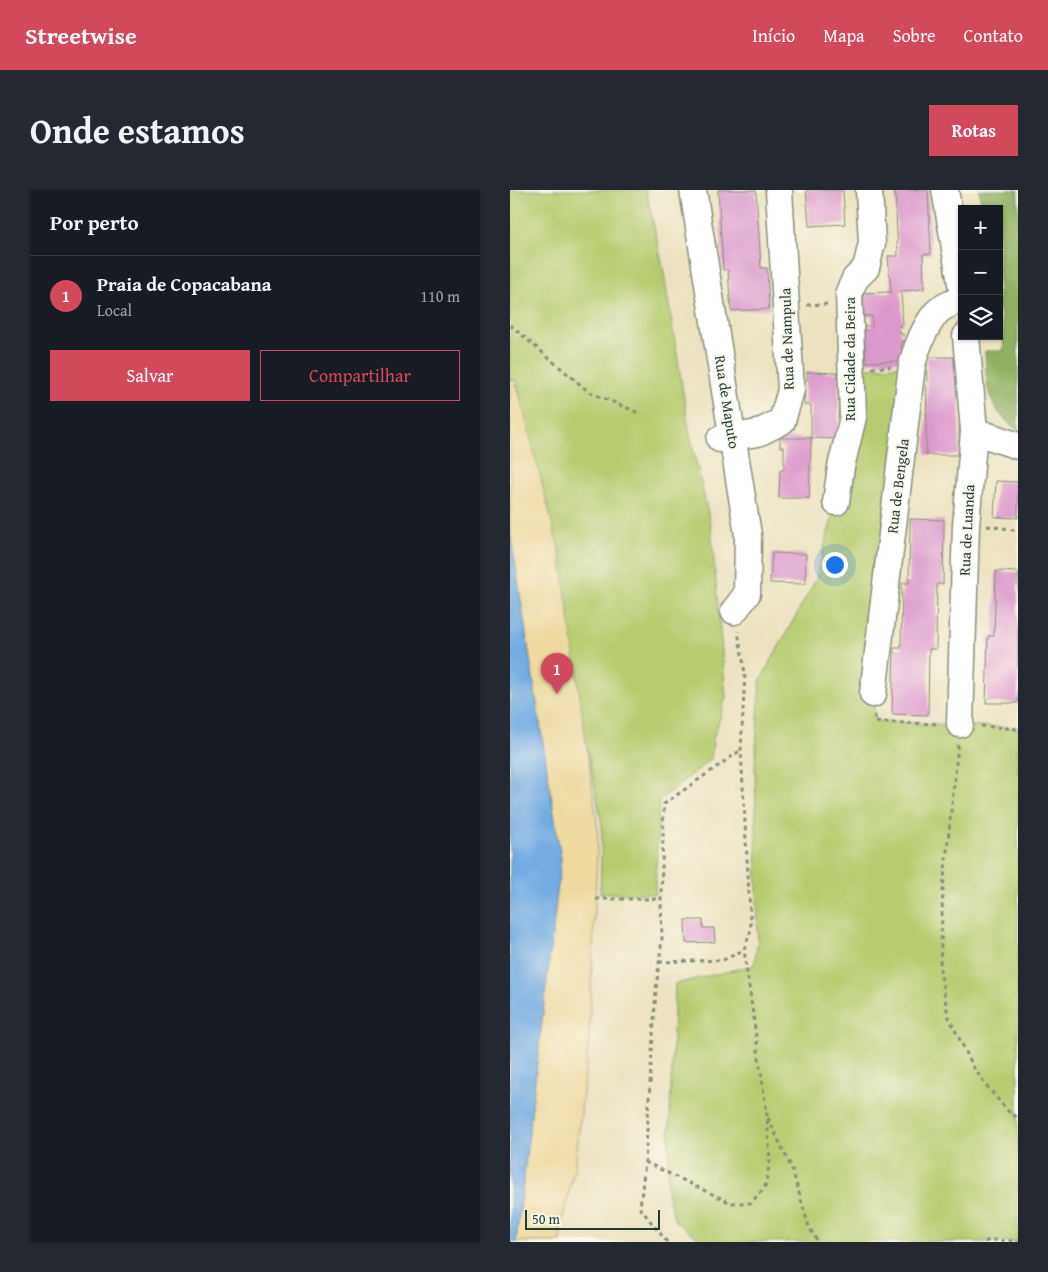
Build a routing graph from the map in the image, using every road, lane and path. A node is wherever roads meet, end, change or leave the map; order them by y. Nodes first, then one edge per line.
1 (675, 190) edge
2 (693, 190) edge
3 (779, 190) edge
4 (868, 190) edge
5 (945, 190) edge
6 (958, 266) edge
7 (958, 301) edge
8 (849, 304) junction
9 (786, 306) junction
10 (510, 325) edge
11 (966, 340) edge
12 (912, 365) junction
13 (852, 369) junction
14 (639, 413) dead end
15 (974, 431) junction
16 (726, 438) junction
17 (1018, 446) edge
18 (836, 502) dead end
19 (966, 525) junction
20 (1018, 532) edge
21 (734, 611) joint
22 (873, 694) dead end
23 (875, 722) dead end
24 (960, 724) junction
25 (1018, 729) edge
26 (741, 750) junction
27 (596, 899) dead end
28 (661, 899) junction
29 (744, 950) junction
30 (659, 962) junction
31 (767, 1115) junction
32 (1018, 1118) edge
33 (645, 1162) junction
34 (1018, 1241) edge
35 (667, 1242) edge
36 (818, 1242) edge
37 (985, 1242) edge

1 - 16 street, Rua de Maputo
2 - 16 street, Rua de Maputo
3 - 9 street, Rua de Nampula
4 - 8 street, Rua Cidade da Beira
5 - 6 street
7 - 12 street, Rua de Bengela
8 - 9 path
8 - 13 street, Rua Cidade da Beira
9 - 16 street, Rua de Nampula
10 - 14 path
11 - 15 street, Rua de Luanda
12 - 13 path
12 - 22 street, Rua de Bengela
13 - 18 street, Rua Cidade da Beira
15 - 17 street
15 - 19 street, Rua de Luanda
16 - 21 street, Rua de Maputo
19 - 20 path
19 - 24 street, Rua de Luanda
21 - 26 path
23 - 24 path
24 - 25 path
24 - 32 path
26 - 28 path
26 - 29 path
27 - 28 path
28 - 30 path
29 - 30 path
29 - 31 path
30 - 33 path
31 - 33 path
31 - 36 path
33 - 35 path
34 - 37 path

